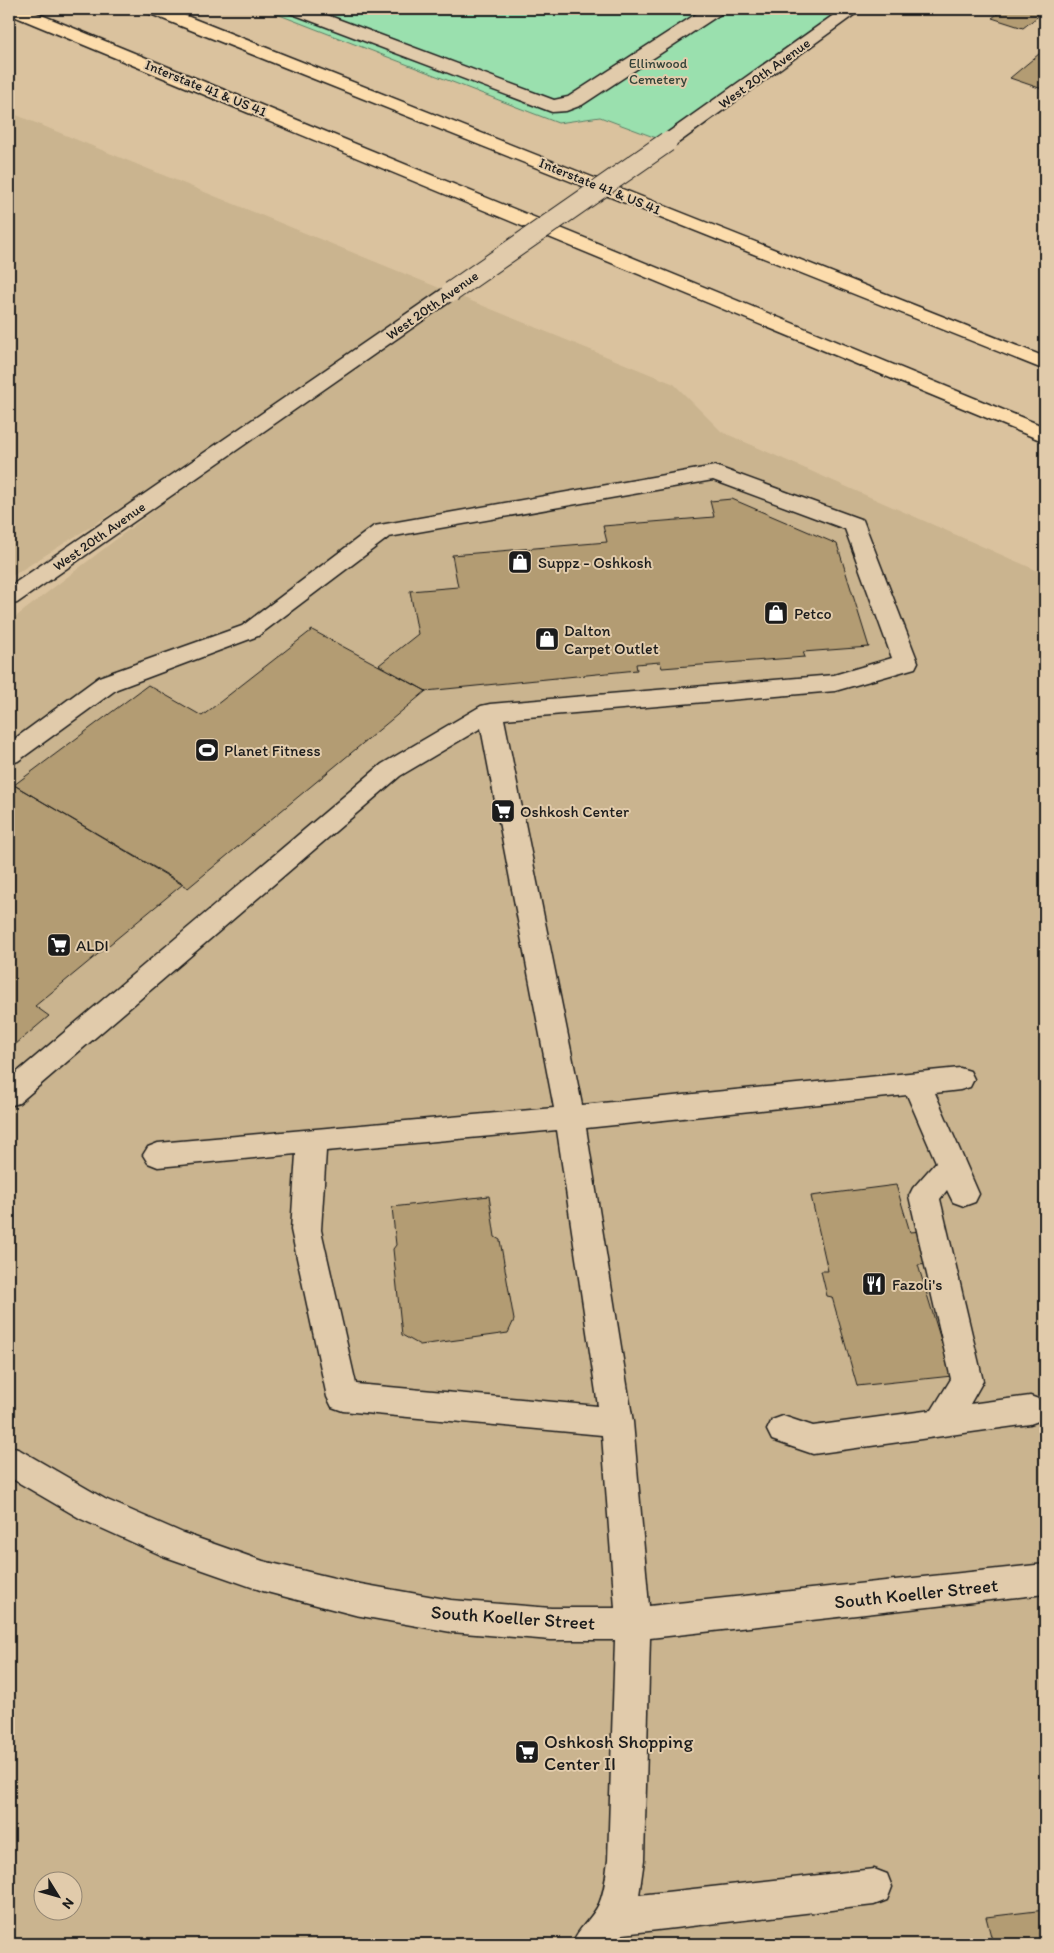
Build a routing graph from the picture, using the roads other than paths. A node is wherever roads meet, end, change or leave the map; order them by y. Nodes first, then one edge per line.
1 (12, 9) edge
2 (154, 9) edge
3 (296, 9) edge
4 (339, 9) edge
5 (716, 9) edge
6 (853, 9) edge
7 (322, 19) junction
8 (1045, 364) edge
9 (1045, 434) edge
10 (9, 598) edge
11 (490, 712) junction
12 (9, 755) edge
13 (960, 1079) dead end
14 (917, 1084) junction
15 (9, 1095) edge
16 (570, 1118) junction
17 (312, 1141) junction
18 (158, 1156) dead end
19 (951, 1165) junction
20 (964, 1194) dead end
21 (1030, 1410) dead end
22 (617, 1422) junction
23 (942, 1422) junction
24 (782, 1430) dead end
25 (9, 1460) edge
26 (1045, 1579) edge
27 (633, 1624) junction
28 (874, 1887) dead end
29 (613, 1916) junction
30 (591, 1944) edge

1 - 9 highway, Interstate 41 & US 41
2 - 8 highway, Interstate 41 & US 41
3 - 7 street
4 - 7 street
5 - 7 street
6 - 10 street, West 20th Avenue, bridge
11 - 12 street
11 - 15 street
11 - 16 street
13 - 14 street
14 - 16 street
14 - 19 street
16 - 17 street
16 - 22 street
17 - 18 street
17 - 22 street
19 - 20 street
19 - 23 street
21 - 23 street
22 - 27 street
23 - 24 street
25 - 27 street, South Koeller Street
26 - 27 street, South Koeller Street
27 - 29 street
28 - 29 street
29 - 30 street

